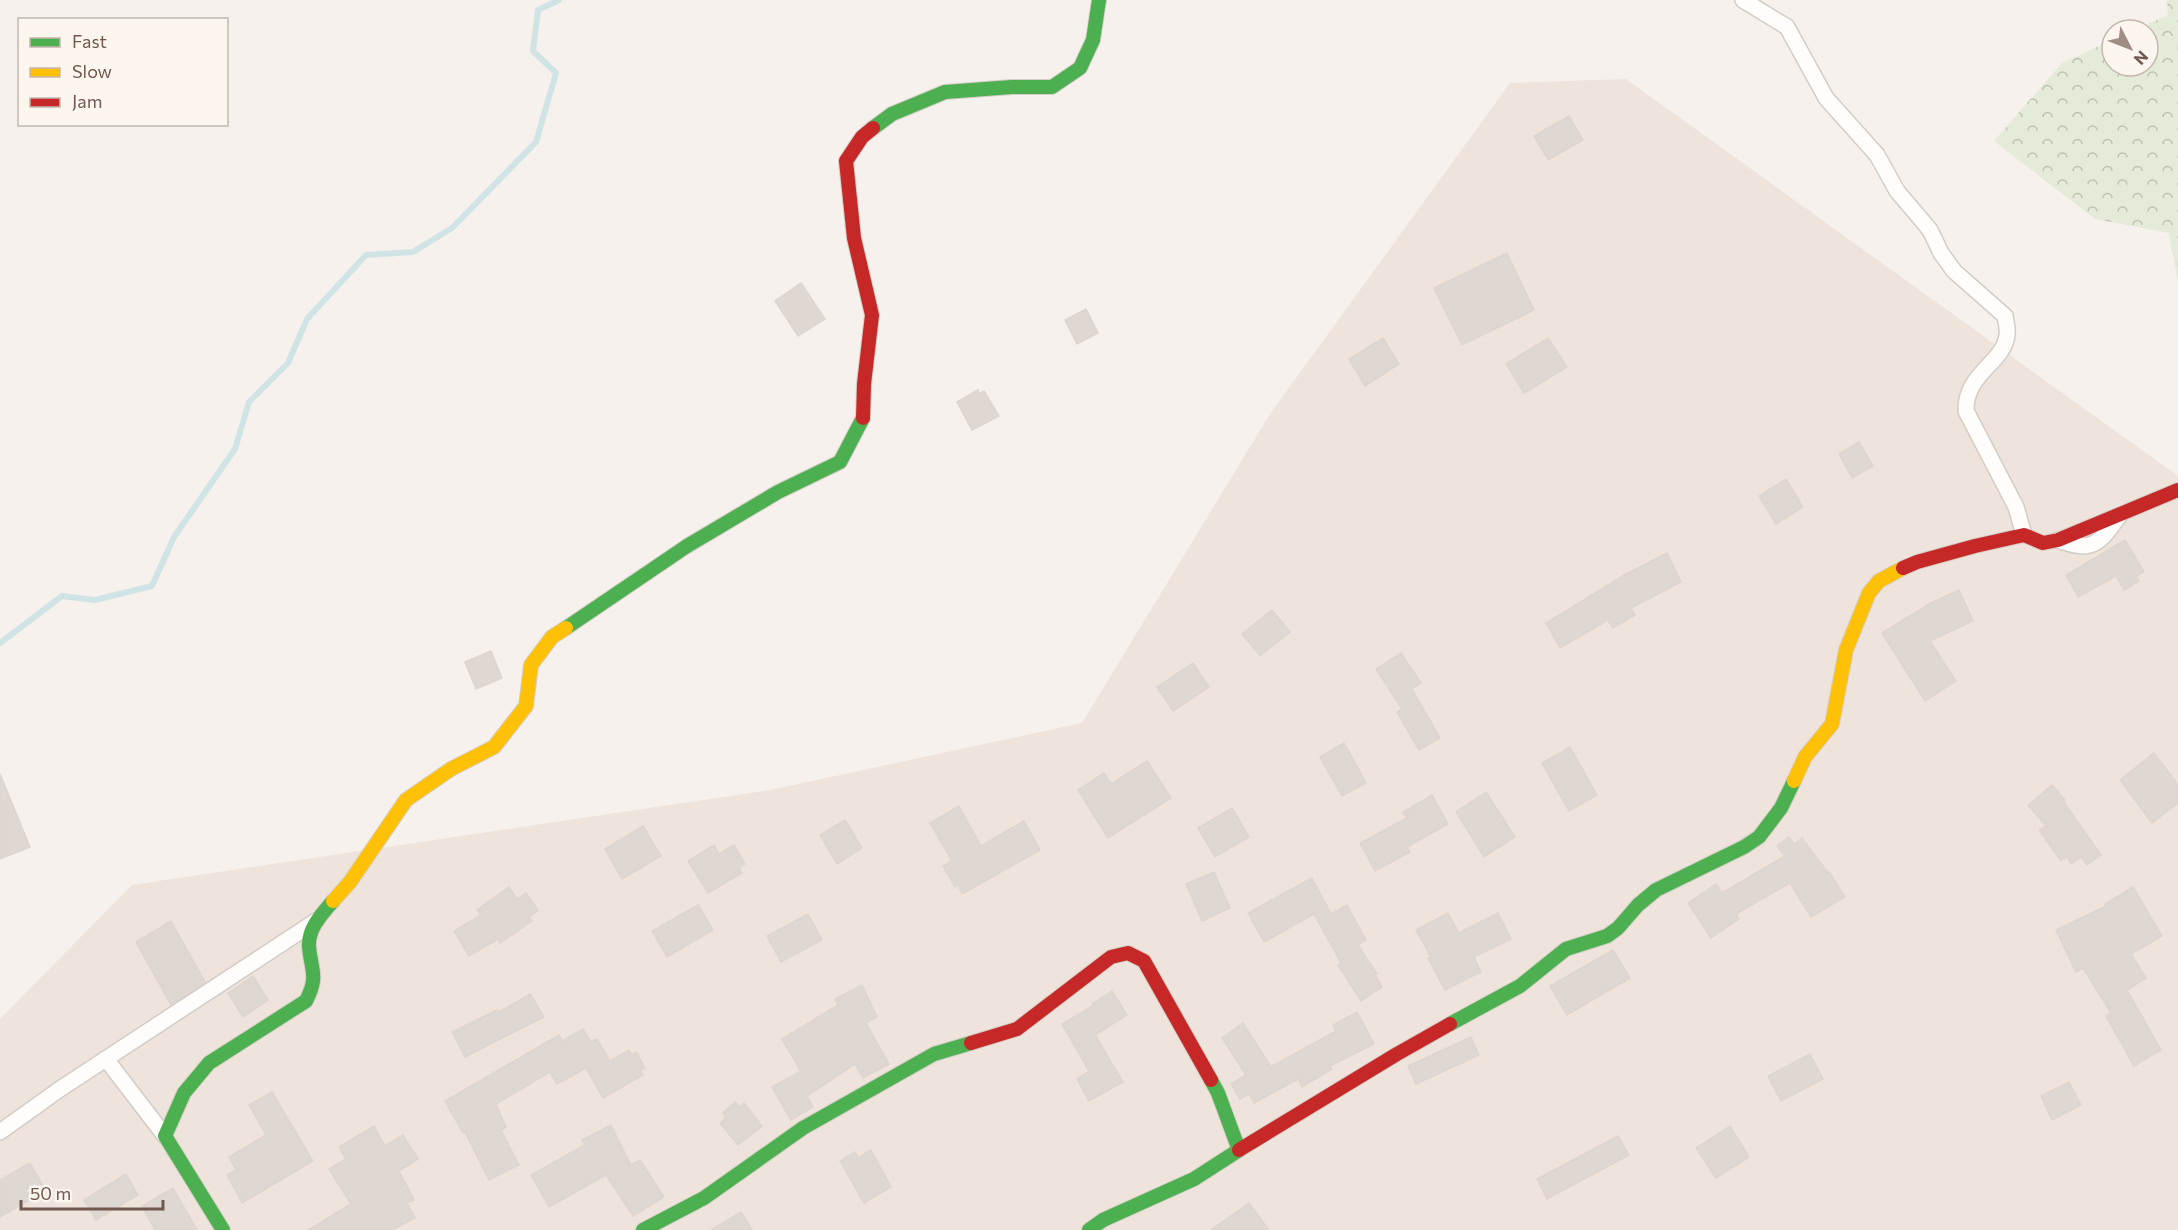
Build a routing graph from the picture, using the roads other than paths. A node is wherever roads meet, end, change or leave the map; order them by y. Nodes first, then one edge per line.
1 (1099, 0) edge
2 (1743, 0) edge
3 (2178, 490) edge
4 (2119, 516) joint
5 (2024, 535) junction
6 (2058, 540) joint
7 (315, 921) junction
8 (106, 1059) junction
9 (0, 1132) edge
10 (165, 1136) junction
11 (1239, 1150) junction
12 (223, 1230) edge
13 (643, 1230) edge
14 (1089, 1230) edge

1 - 7 street
2 - 5 street
3 - 4 street
4 - 6 street
5 - 6 street
5 - 11 street
7 - 8 street
7 - 10 street
8 - 9 street
8 - 10 street
10 - 12 street
11 - 13 street
11 - 14 street

